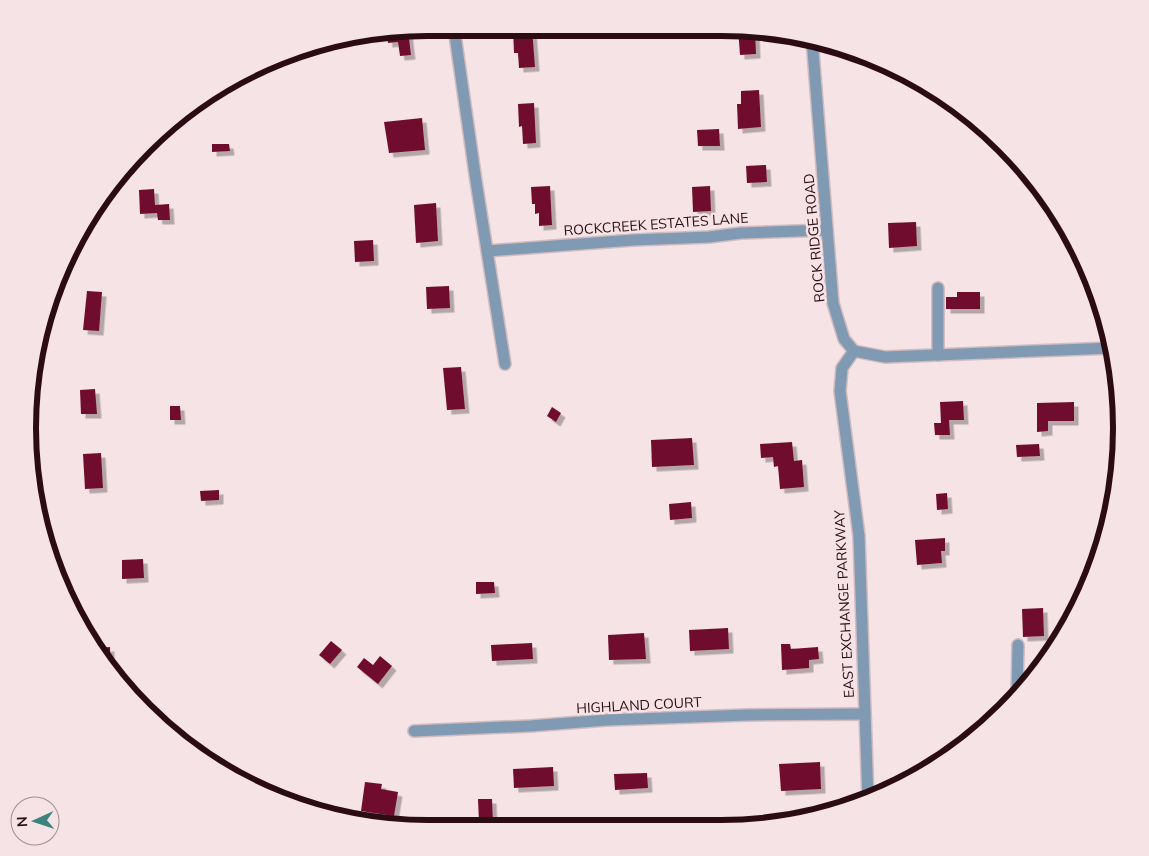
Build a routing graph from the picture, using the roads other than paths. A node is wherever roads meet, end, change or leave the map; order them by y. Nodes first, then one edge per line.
1 (455, 36) edge
2 (813, 48) edge
3 (827, 230) junction
4 (488, 251) junction
5 (938, 288) dead end
6 (1104, 348) edge
7 (854, 351) junction
8 (938, 355) junction
9 (505, 364) dead end
10 (1018, 645) dead end
11 (1017, 684) edge
12 (865, 714) junction
13 (414, 731) dead end
14 (868, 791) edge

1 - 4 street
2 - 3 street, ROCK RIDGE ROAD
3 - 4 street, ROCKCREEK ESTATES LANE
3 - 7 street, ROCK RIDGE ROAD
4 - 9 street
5 - 8 street
6 - 8 street
7 - 8 street
7 - 12 street, EAST EXCHANGE PARKWAY
10 - 11 street
12 - 13 street, HIGHLAND COURT
12 - 14 street, EAST EXCHANGE PARKWAY

